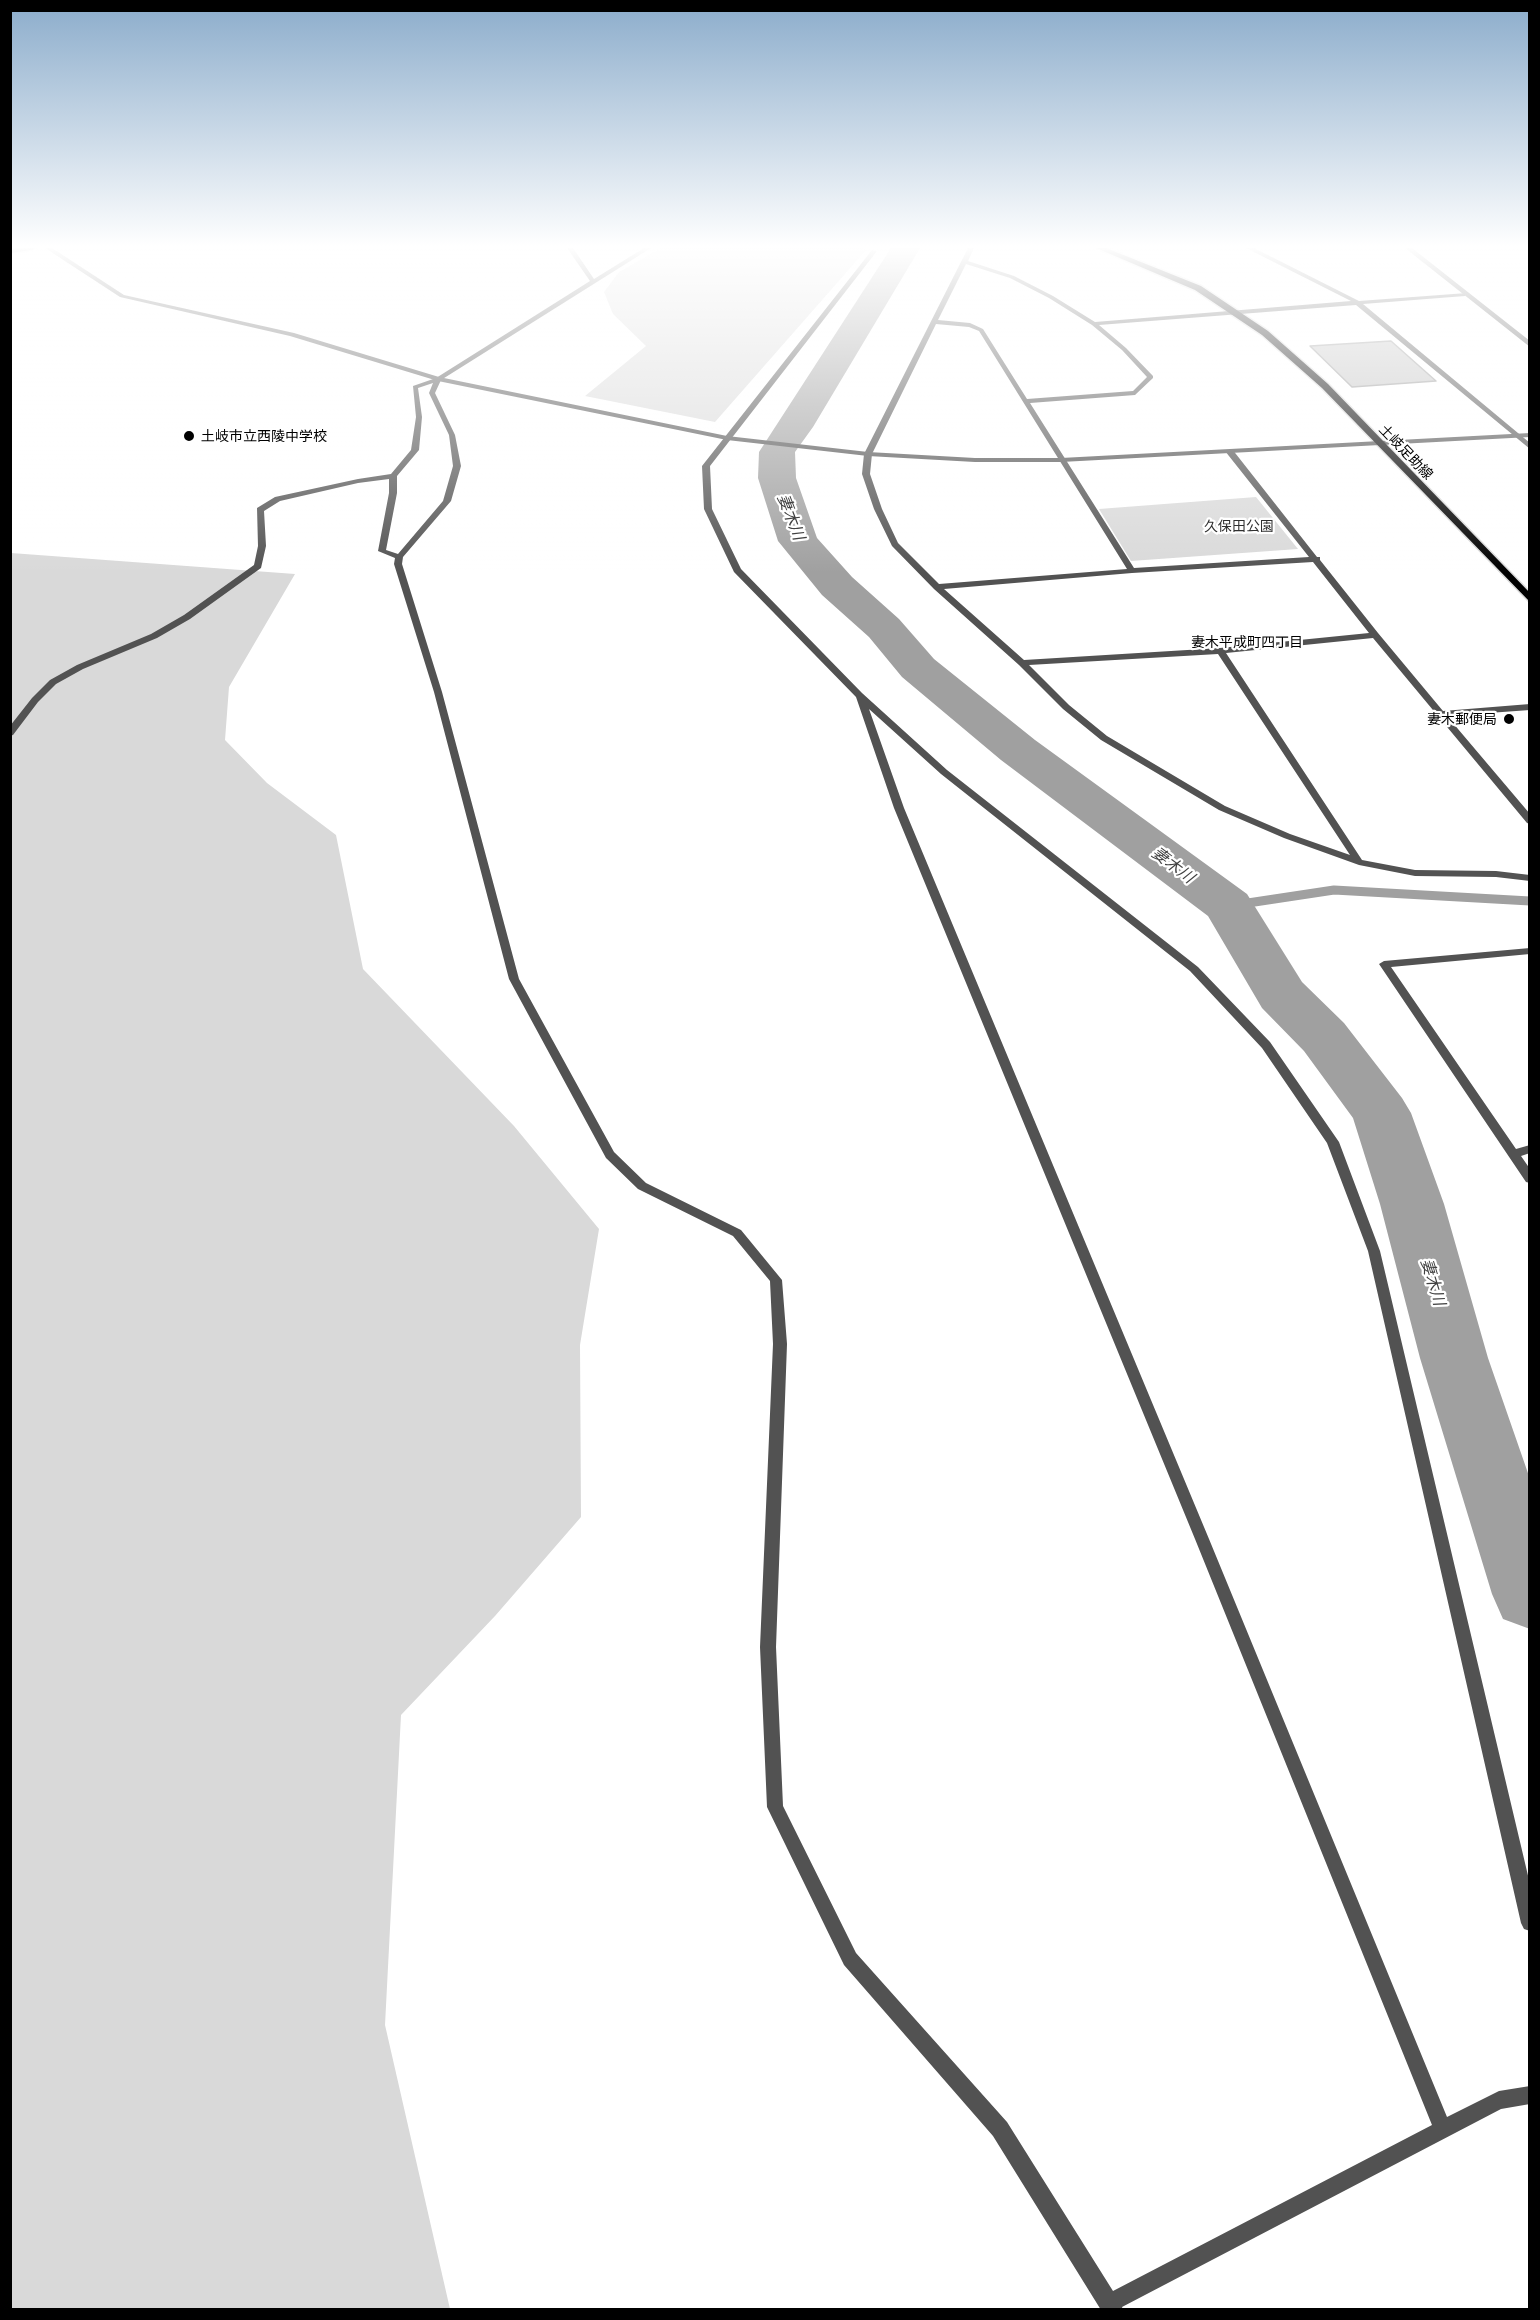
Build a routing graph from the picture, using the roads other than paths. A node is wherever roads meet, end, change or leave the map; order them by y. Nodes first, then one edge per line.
1 (366, 356) edge
2 (473, 356) edge
3 (791, 356) edge
4 (918, 356) edge
5 (997, 356) edge
6 (1131, 356) edge
7 (1291, 356) edge
8 (1422, 356) edge
9 (438, 378) junction
10 (1025, 401) junction
11 (1530, 435) edge
12 (1518, 436) junction
13 (727, 438) junction
14 (1378, 443) junction
15 (1530, 447) edge
16 (1229, 451) junction
17 (868, 454) junction
18 (1061, 460) junction
19 (393, 476) junction
20 (399, 557) junction
21 (1317, 559) junction
22 (1132, 571) junction
23 (937, 587) junction
24 (1530, 599) edge
25 (1375, 635) junction
26 (1220, 651) junction
27 (1022, 663) junction
28 (859, 695) junction
29 (1530, 707) edge
30 (1442, 714) junction
31 (10, 733) edge
32 (1530, 821) edge
33 (1359, 862) junction
34 (1530, 878) edge
35 (1530, 951) edge
36 (1530, 1149) edge
37 (1513, 1154) junction
38 (1530, 1179) edge
39 (1530, 1923) edge
40 (1530, 2095) edge
41 (1443, 2129) junction
42 (1112, 2306) edge

1 - 9 street
2 - 9 street
3 - 13 street
4 - 17 street
5 - 10 street
6 - 10 street
7 - 14 main road, 土岐足助線
8 - 12 street
9 - 13 street
9 - 19 street
9 - 20 street
10 - 18 street
11 - 12 street
12 - 14 street
12 - 15 street
13 - 17 street
13 - 28 street
14 - 16 street
14 - 24 main road, 土岐足助線
16 - 18 street
16 - 21 street
17 - 18 street
17 - 23 street
18 - 22 street
19 - 20 street
19 - 31 street
20 - 42 street
21 - 22 street
21 - 25 street
22 - 23 street
23 - 27 street
25 - 26 street
25 - 30 street
26 - 27 street
26 - 33 street
27 - 33 street
28 - 39 street
28 - 41 street
29 - 30 street
30 - 32 street
33 - 34 street
35 - 37 street
36 - 37 street
37 - 38 street
40 - 41 street
41 - 42 street

